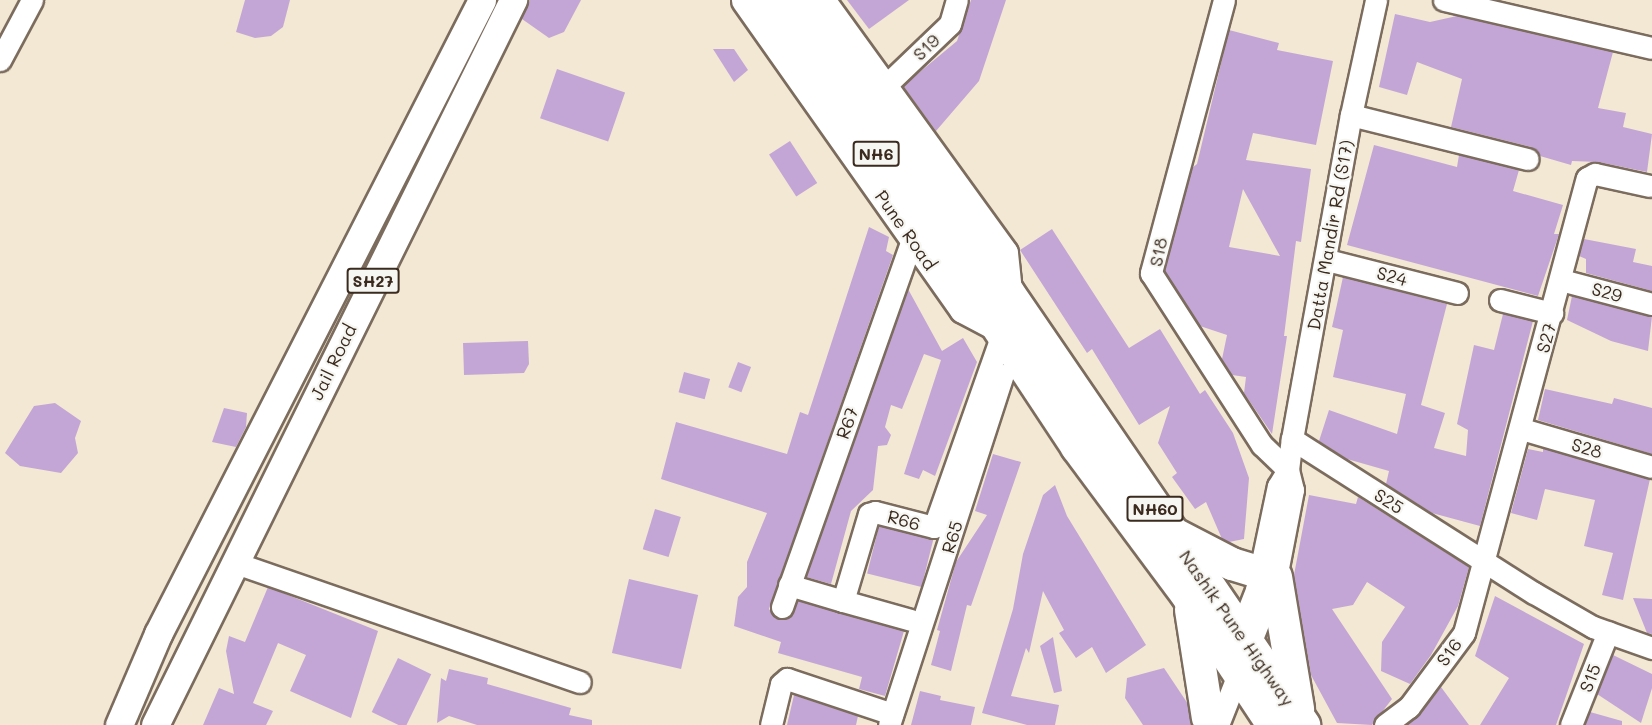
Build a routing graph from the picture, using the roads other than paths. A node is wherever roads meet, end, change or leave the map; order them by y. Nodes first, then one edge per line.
1 (32, 0) edge
2 (482, 0) edge
3 (513, 0) edge
4 (957, 0) edge
5 (1224, 0) edge
6 (1376, 0) edge
7 (1444, 0) edge
8 (782, 2) edge
9 (1652, 48) edge
10 (0, 60) edge
11 (884, 87) junction
12 (1351, 115) junction
13 (1528, 159) dead end
14 (1650, 186) dead end
15 (912, 239) junction
16 (1327, 260) junction
17 (1561, 280) junction
18 (1008, 292) junction
19 (1457, 293) dead end
20 (1500, 300) dead end
21 (1652, 304) edge
22 (1552, 313) junction
23 (1004, 336) junction
24 (1522, 429) junction
25 (1292, 439) junction
26 (1652, 467) edge
27 (1288, 470) junction
28 (943, 530) junction
29 (1170, 531) junction
30 (233, 562) junction
31 (1486, 562) junction
32 (1269, 575) junction
33 (789, 585) junction
34 (1189, 598) junction
35 (843, 601) junction
36 (782, 607) dead end
37 (911, 620) dead end
38 (1608, 632) junction
39 (1652, 648) edge
40 (1239, 652) junction
41 (580, 682) dead end
42 (890, 720) edge
43 (1211, 723) edge
44 (1292, 723) edge
45 (119, 725) edge
46 (155, 725) edge
47 (771, 725) edge
48 (1385, 725) edge
49 (1571, 725) edge

1 - 10 street
2 - 45 main road
3 - 30 main road, Jail Road / SH27
4 - 11 street, S19
5 - 27 street, S18
6 - 12 street, Datta Mandir Rd (S17)
7 - 9 street
8 - 11 main road
8 - 15 main road, Pune Road
8 - 18 highway, NH6
8 - 23 highway, NH6
11 - 18 main road
12 - 13 street
12 - 16 street, Datta Mandir Rd (S17)
14 - 17 street, S27
15 - 23 main road, Pune Road
15 - 33 street, R67
16 - 19 street, S24
16 - 25 street, Datta Mandir Rd (S17)
17 - 21 street, S29
17 - 22 street, S27
18 - 29 highway, Nashik Pune Highway / NH60
20 - 22 street
22 - 24 street, S27
23 - 28 street, R65
23 - 34 highway, Nashik Pune Highway / NH6
24 - 26 street, S28
24 - 31 street, S27
25 - 27 street, Datta Mandir Rd (S17)
25 - 31 street, S25
27 - 32 street, Datta Mandir Rd (S17)
28 - 35 street, R66
28 - 42 street, R65
29 - 32 highway
29 - 40 highway, Nashik Pune Highway / NH60
30 - 41 street
30 - 46 main road, Jail Road / SH27
31 - 38 street, S25
31 - 48 street, S16
32 - 40 street, Datta Mandir Rd (S17)
32 - 44 highway
33 - 35 street
33 - 36 street, R67
34 - 40 highway, Nashik Pune Highway / NH6
34 - 43 highway
35 - 37 street
38 - 39 street, S25
38 - 49 street, S15
40 - 43 street, Datta Mandir Rd (S17)
40 - 44 highway, Nashik Pune Highway / NH60
42 - 47 street

